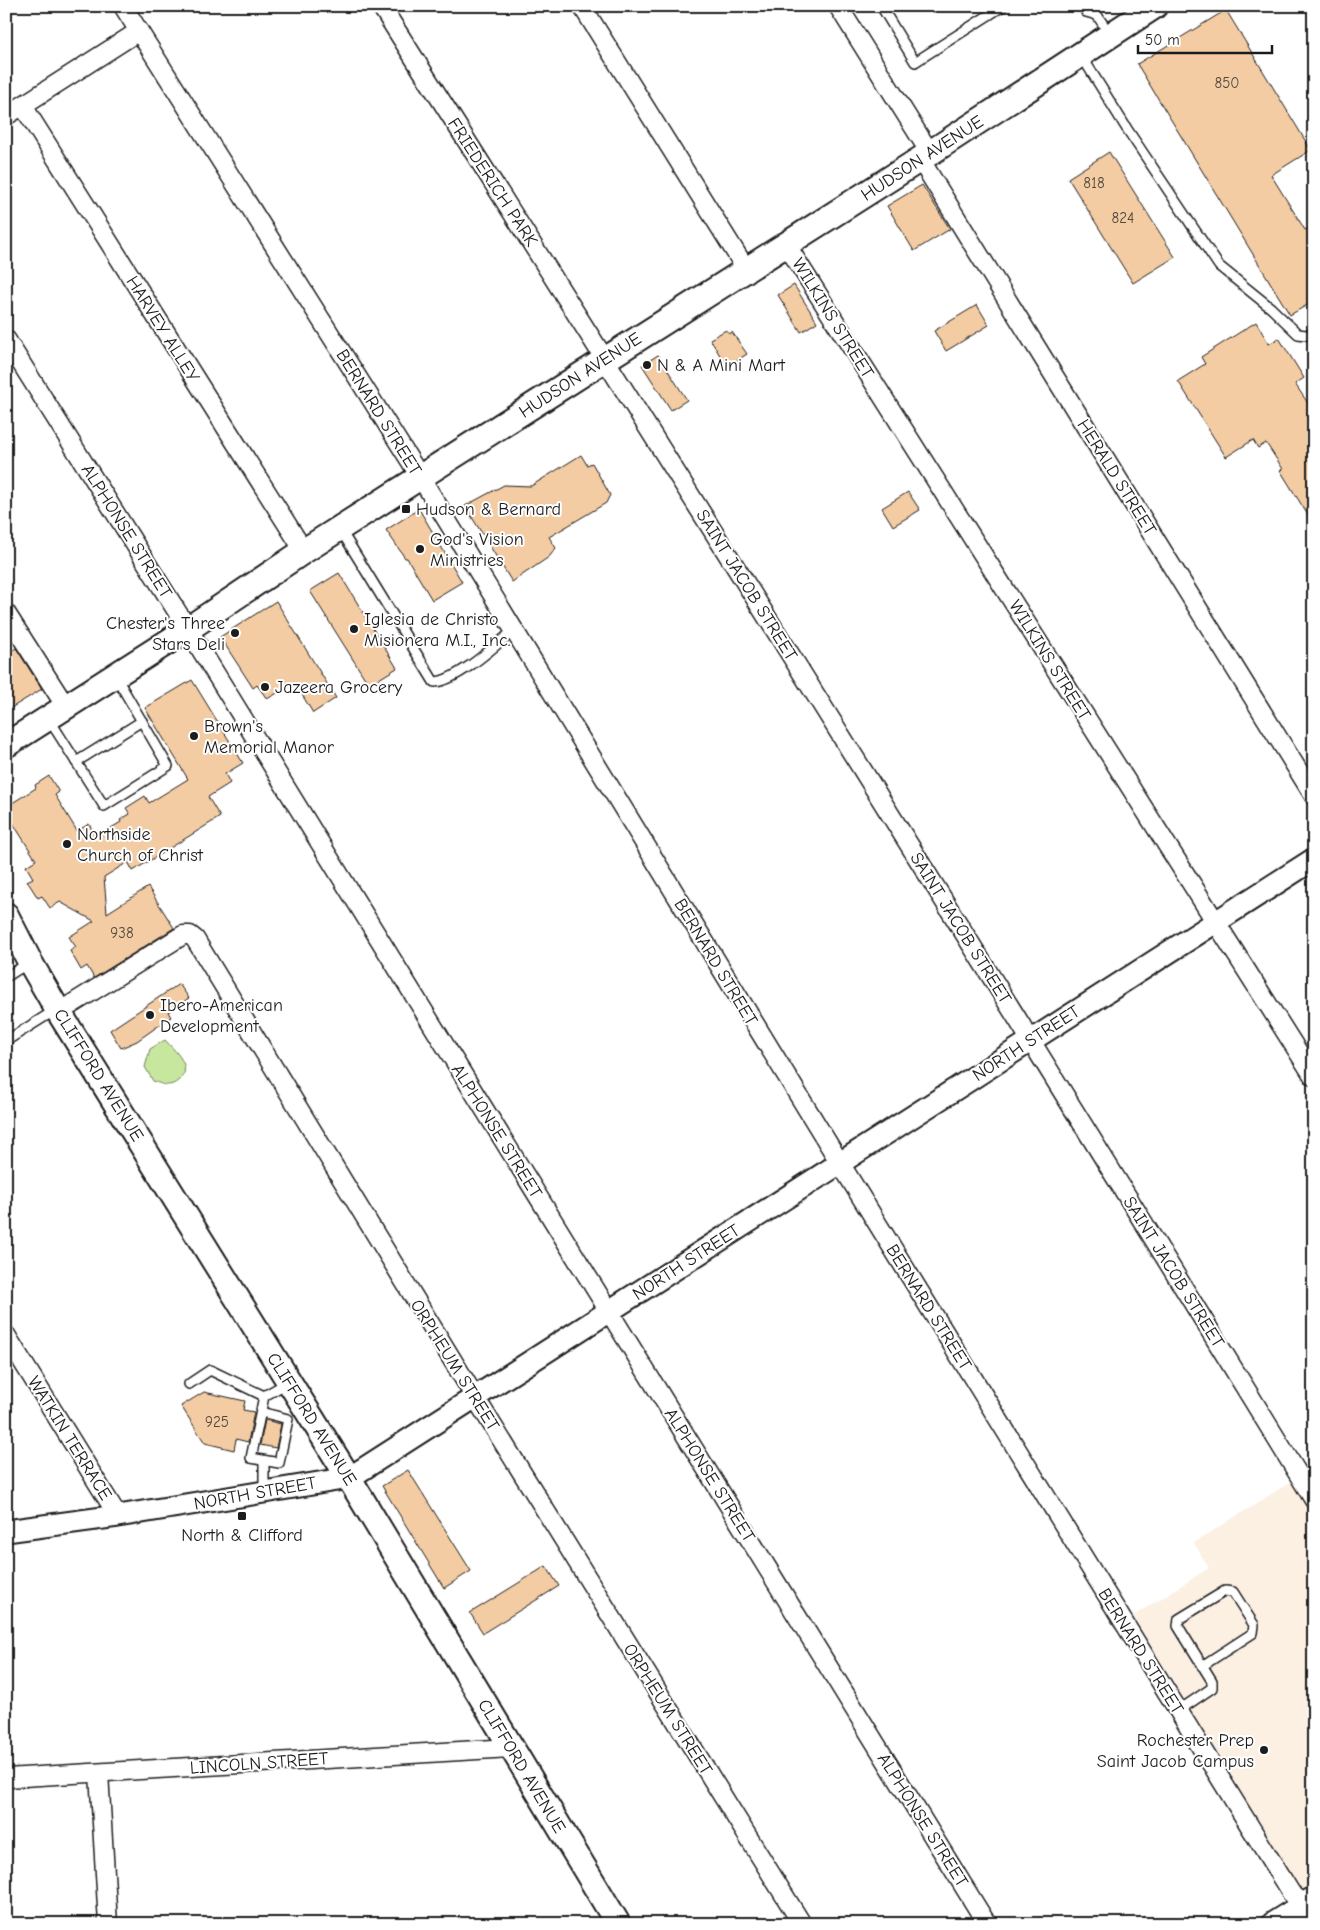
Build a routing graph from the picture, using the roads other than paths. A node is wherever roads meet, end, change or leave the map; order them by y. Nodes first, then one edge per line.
1 (123, 6) edge
2 (381, 6) edge
3 (582, 6) edge
4 (838, 6) edge
5 (881, 6) edge
6 (1003, 6) edge
7 (1082, 6) edge
8 (1155, 6) edge
9 (1097, 11) edge
10 (139, 31) junction
11 (1110, 36) junction
12 (1081, 55) junction
13 (23, 106) junction
14 (6, 116) edge
15 (925, 156) junction
16 (786, 244) junction
17 (746, 269) junction
18 (1314, 336) edge
19 (6, 338) edge
20 (605, 359) junction
21 (421, 478) junction
22 (340, 528) junction
23 (304, 551) junction
24 (6, 613) edge
25 (188, 629) junction
26 (514, 630) junction
27 (115, 676) junction
28 (57, 713) junction
29 (142, 721) junction
30 (6, 745) edge
31 (76, 762) junction
32 (1314, 796) edge
33 (1314, 859) edge
34 (6, 916) edge
35 (1216, 921) junction
36 (30, 962) junction
37 (6, 977) edge
38 (58, 1011) junction
39 (1031, 1039) junction
40 (6, 1041) edge
41 (1314, 1077) edge
42 (840, 1163) junction
43 (609, 1312) junction
44 (6, 1334) edge
45 (290, 1382) junction
46 (189, 1384) dead end
47 (264, 1396) junction
48 (475, 1397) junction
49 (261, 1412) junction
50 (264, 1461) junction
51 (348, 1478) junction
52 (264, 1492) junction
53 (1314, 1500) edge
54 (118, 1516) junction
55 (6, 1531) edge
56 (1202, 1666) junction
57 (1178, 1711) junction
58 (511, 1748) junction
59 (99, 1773) junction
60 (6, 1778) edge
61 (1311, 1906) edge
62 (108, 1924) edge
63 (618, 1924) edge
64 (802, 1924) edge
65 (987, 1924) edge
66 (1274, 1924) edge

1 - 10 street, BERNARD STREET
2 - 20 street, FRIEDERICH PARK
3 - 17 street
4 - 15 street, HERALD STREET
5 - 6 lane
7 - 9 lane
8 - 11 main road, HUDSON AVENUE
9 - 11 lane
10 - 13 street
10 - 21 street, BERNARD STREET
11 - 12 main road, HUDSON AVENUE
12 - 15 main road, HUDSON AVENUE
12 - 18 lane
13 - 14 street
13 - 23 street, HARVEY ALLEY
15 - 16 main road, HUDSON AVENUE
15 - 32 street, HERALD STREET
16 - 17 main road, HUDSON AVENUE
16 - 35 street, WILKINS STREET
17 - 20 main road, HUDSON AVENUE
19 - 25 street, ALPHONSE STREET
20 - 21 main road, HUDSON AVENUE
20 - 39 street, SAINT JACOB STREET
21 - 22 main road, HUDSON AVENUE
21 - 26 street, BERNARD STREET
22 - 23 main road, HUDSON AVENUE
22 - 26 lane
23 - 25 main road, HUDSON AVENUE
24 - 28 street
25 - 27 main road, HUDSON AVENUE
25 - 43 street, ALPHONSE STREET
26 - 42 street, BERNARD STREET
27 - 28 main road, HUDSON AVENUE
27 - 29 lane
28 - 30 main road, HUDSON AVENUE
28 - 31 lane
29 - 31 lane
29 - 31 lane
33 - 35 street, NORTH STREET
34 - 36 main road, CLIFFORD AVENUE
35 - 39 street, NORTH STREET
35 - 41 street, WILKINS STREET
36 - 37 lane
36 - 38 main road, CLIFFORD AVENUE
38 - 40 lane
38 - 45 main road, CLIFFORD AVENUE
38 - 48 street, ORPHEUM STREET
39 - 42 street, NORTH STREET
39 - 53 street, SAINT JACOB STREET
42 - 43 street, NORTH STREET
42 - 57 street, BERNARD STREET
43 - 48 street, NORTH STREET
43 - 65 street, ALPHONSE STREET
44 - 54 street, WATKIN TERRACE
45 - 47 lane
45 - 51 main road, CLIFFORD AVENUE
46 - 47 lane
47 - 49 lane
48 - 51 street, NORTH STREET
48 - 64 street, ORPHEUM STREET
49 - 50 lane
49 - 50 lane
50 - 52 lane
51 - 52 street, NORTH STREET
51 - 58 main road, CLIFFORD AVENUE
52 - 54 street, NORTH STREET
54 - 55 street, NORTH STREET
56 - 56 lane
56 - 57 lane
57 - 61 street, BERNARD STREET
58 - 59 street, LINCOLN STREET
58 - 63 main road, CLIFFORD AVENUE
59 - 60 street, LINCOLN STREET
59 - 62 street
61 - 66 main road

